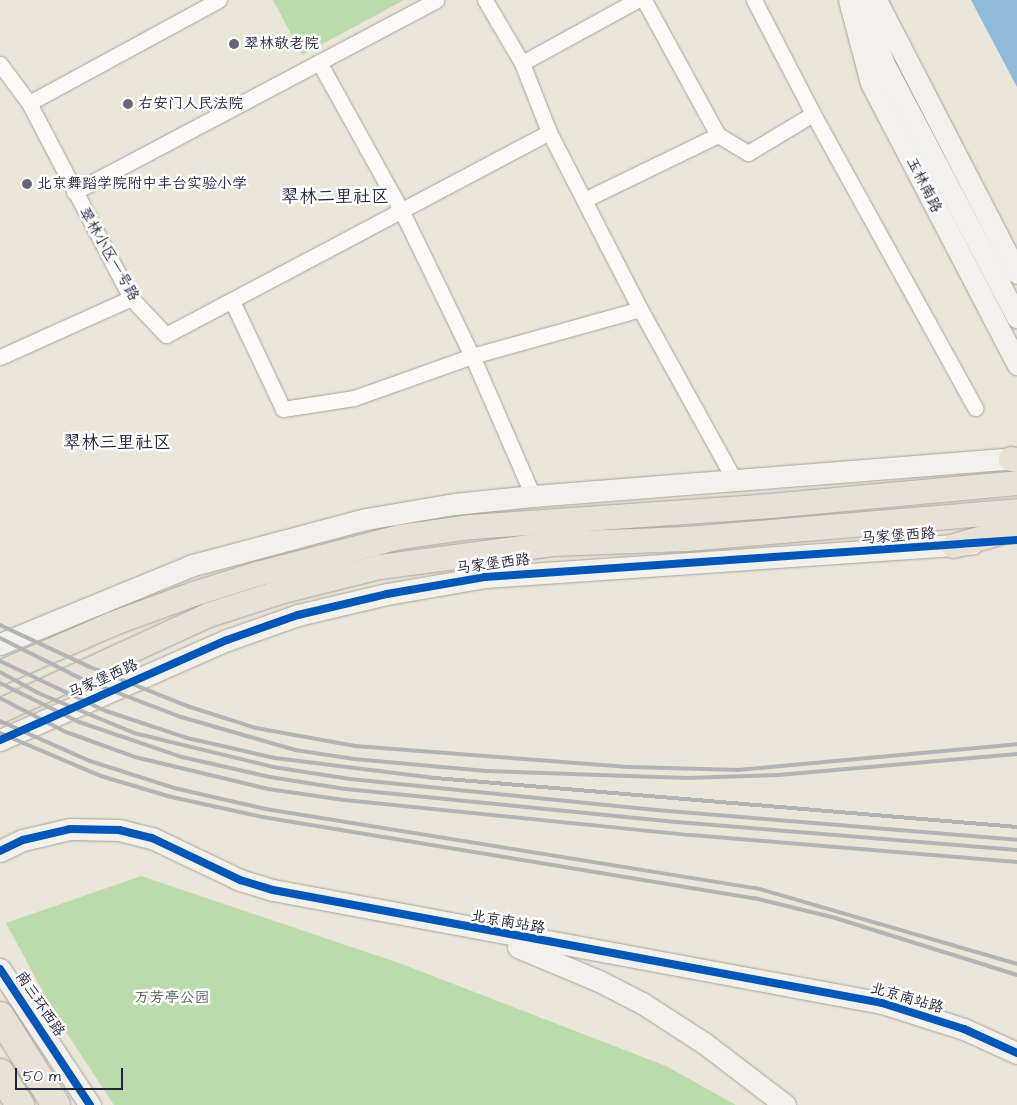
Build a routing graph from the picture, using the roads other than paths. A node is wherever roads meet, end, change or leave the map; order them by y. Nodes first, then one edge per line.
1 (219, 0) edge
2 (436, 0) edge
3 (484, 0) edge
4 (637, 0) edge
5 (644, 0) edge
6 (754, 0) edge
7 (849, 0) edge
8 (861, 0) edge
9 (876, 0) edge
10 (319, 62) junction
11 (522, 63) junction
12 (0, 64) edge
13 (29, 103) junction
14 (813, 114) junction
15 (549, 132) junction
16 (718, 135) junction
17 (74, 192) junction
18 (584, 200) junction
19 (402, 210) junction
20 (1017, 273) edge
21 (131, 298) junction
22 (232, 301) junction
23 (640, 310) junction
24 (1017, 317) edge
25 (472, 356) junction
26 (0, 357) edge
27 (1017, 364) edge
28 (975, 408) dead end
29 (1015, 459) edge
30 (735, 481) junction
31 (1017, 483) edge
32 (533, 496) junction
33 (1017, 511) edge
34 (1017, 528) edge
35 (1017, 540) edge
36 (954, 546) junction
37 (0, 644) edge
38 (0, 674) edge
39 (0, 711) edge
40 (0, 740) edge
41 (0, 851) edge
42 (476, 930) junction
43 (0, 969) edge
44 (0, 1016) edge
45 (1017, 1053) edge
46 (0, 1073) edge
47 (20, 1105) edge
48 (56, 1105) edge
49 (90, 1105) edge
50 (785, 1105) edge

1 - 13 street
2 - 10 street
3 - 11 street
4 - 11 street
5 - 16 street
6 - 14 street
7 - 27 street, 玉林南路
8 - 24 street, 玉林南路
9 - 20 street
10 - 17 street
10 - 19 street
11 - 15 street
12 - 13 street, 翠林小区一号路
13 - 17 street, 翠林小区一号路
14 - 16 street
14 - 28 street
15 - 18 street
15 - 19 street
16 - 18 street
17 - 21 street, 翠林小区一号路
18 - 23 street
19 - 22 street
19 - 25 street
21 - 22 street, 翠林小区一号路
21 - 26 street
22 - 25 street
23 - 25 street
23 - 30 street
25 - 32 street
29 - 30 street
30 - 32 street
31 - 38 main road
32 - 37 street
33 - 39 main road, 马家堡西路
34 - 36 main road
35 - 36 street, 马家堡西路
36 - 40 street, 马家堡西路
41 - 42 street, 北京南站路
42 - 45 street, 北京南站路
42 - 50 street, 北京南站路
43 - 49 street, 南三环西路
44 - 48 highway
46 - 47 highway

